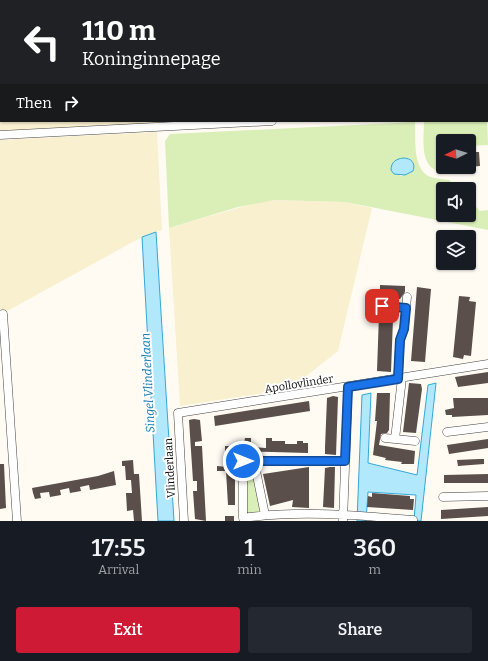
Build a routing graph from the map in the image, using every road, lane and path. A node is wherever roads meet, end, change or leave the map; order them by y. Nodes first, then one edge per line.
1 (253, 122) edge
2 (0, 135) edge
3 (407, 297) dead end
4 (382, 306) dead end
5 (406, 308) junction
6 (3, 314) dead end
7 (488, 364) edge
8 (400, 378) junction
9 (348, 387) junction
10 (178, 413) joint
11 (488, 427) edge
12 (447, 432) dead end
13 (385, 438) dead end
14 (395, 439) junction
15 (415, 442) dead end
16 (254, 461) junction
17 (345, 461) junction
18 (488, 496) edge
19 (443, 497) dead end
20 (265, 515) junction
21 (343, 518) edge
22 (413, 520) edge
23 (17, 521) edge
24 (184, 521) edge

1 - 2 street
3 - 5 street
4 - 5 street
5 - 8 street
6 - 23 street
7 - 8 street, Apollovlinder
8 - 9 street, Apollovlinder
8 - 14 street
9 - 10 street, Apollovlinder
9 - 17 street
10 - 24 street, Vlinderlaan
11 - 12 street
13 - 14 street
14 - 15 street
16 - 17 street
16 - 20 street
16 - 20 street
17 - 21 street
18 - 19 street
20 - 21 street
21 - 22 street

